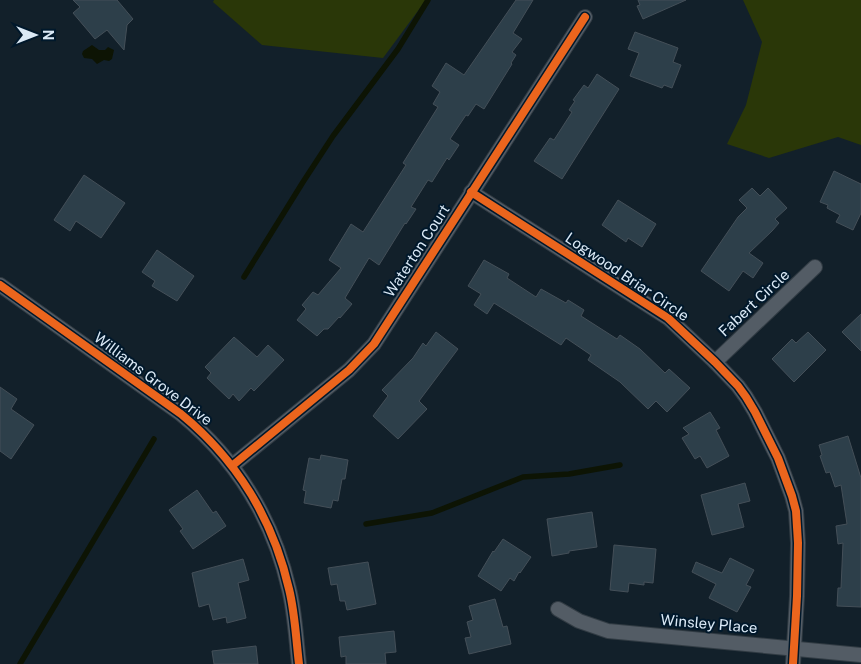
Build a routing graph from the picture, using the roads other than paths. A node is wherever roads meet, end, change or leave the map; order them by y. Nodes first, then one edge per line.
1 (585, 16) dead end
2 (472, 192) junction
3 (815, 267) dead end
4 (0, 286) edge
5 (715, 362) junction
6 (233, 465) junction
7 (558, 609) dead end
8 (794, 648) junction
9 (861, 655) edge
10 (299, 664) edge
11 (793, 664) edge

1 - 2 street, Waterton Court
2 - 5 street, Logwood Briar Circle
2 - 6 street, Waterton Court
3 - 5 street, Fabert Circle
4 - 6 street, Williams Grove Drive
5 - 8 street, Logwood Briar Circle
6 - 10 street, Williams Grove Drive
7 - 8 street, Winsley Place
8 - 9 street, Winsley Place
8 - 11 street, Logwood Briar Circle

